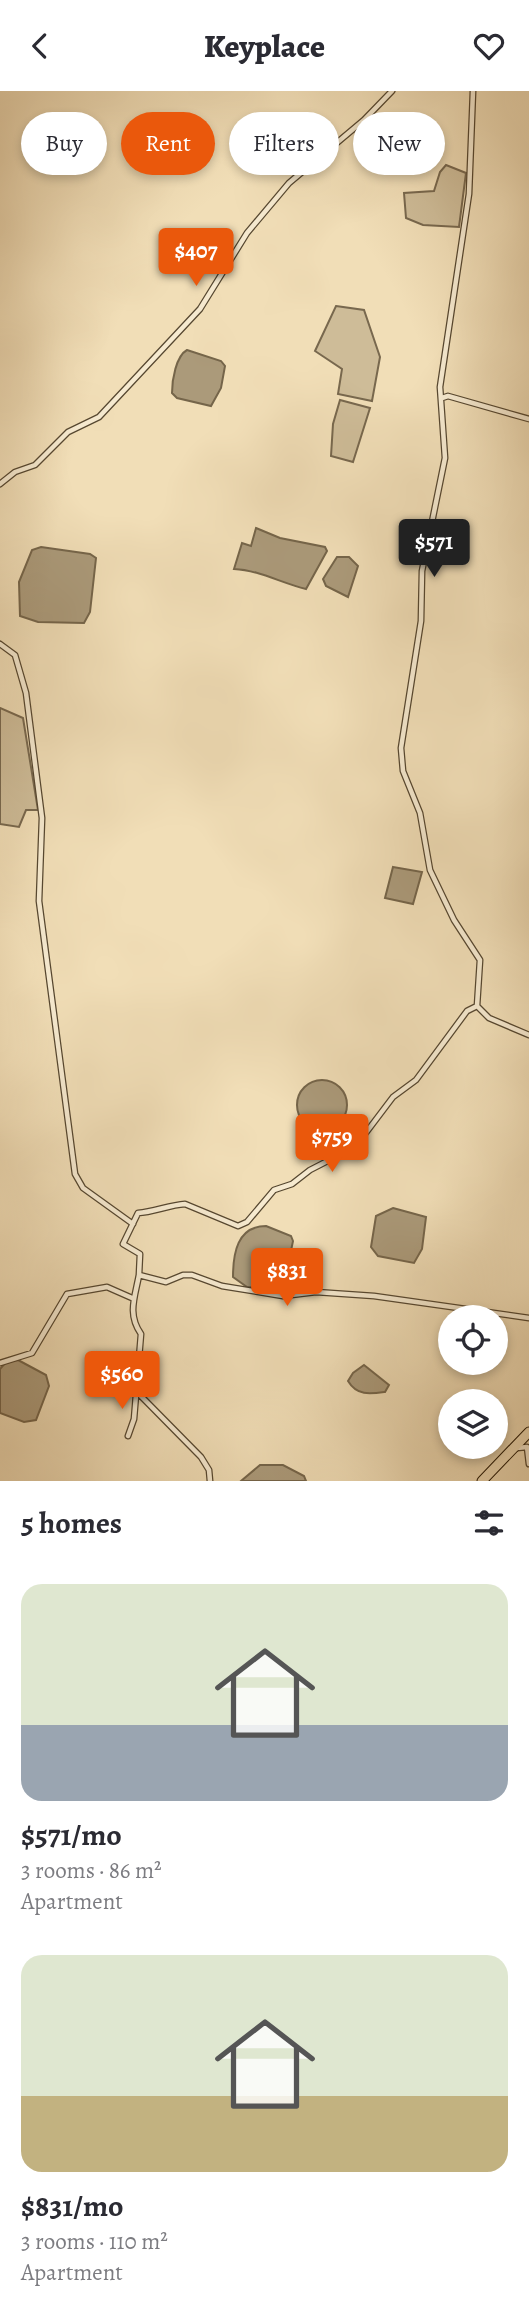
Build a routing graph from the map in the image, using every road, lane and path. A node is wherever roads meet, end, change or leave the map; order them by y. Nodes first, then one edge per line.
1 (392, 91) edge
2 (473, 91) edge
3 (442, 398) junction
4 (529, 419) edge
5 (0, 484) edge
6 (0, 644) edge
7 (477, 1006) junction
8 (529, 1035) edge
9 (133, 1224) junction
10 (139, 1275) junction
11 (132, 1298) junction
12 (529, 1318) edge
13 (0, 1363) edge
14 (136, 1390) junction
15 (529, 1432) edge
16 (128, 1436) dead end
17 (514, 1448) junction
18 (529, 1464) edge
19 (210, 1481) edge
20 (481, 1481) edge

1 - 5 street
2 - 3 street
3 - 4 street
3 - 7 street
6 - 9 street
7 - 8 street
7 - 9 street
9 - 10 street
10 - 11 street
10 - 12 street
11 - 13 street
11 - 14 street
14 - 16 street
14 - 19 street
15 - 17 highway
17 - 18 street
17 - 20 highway

